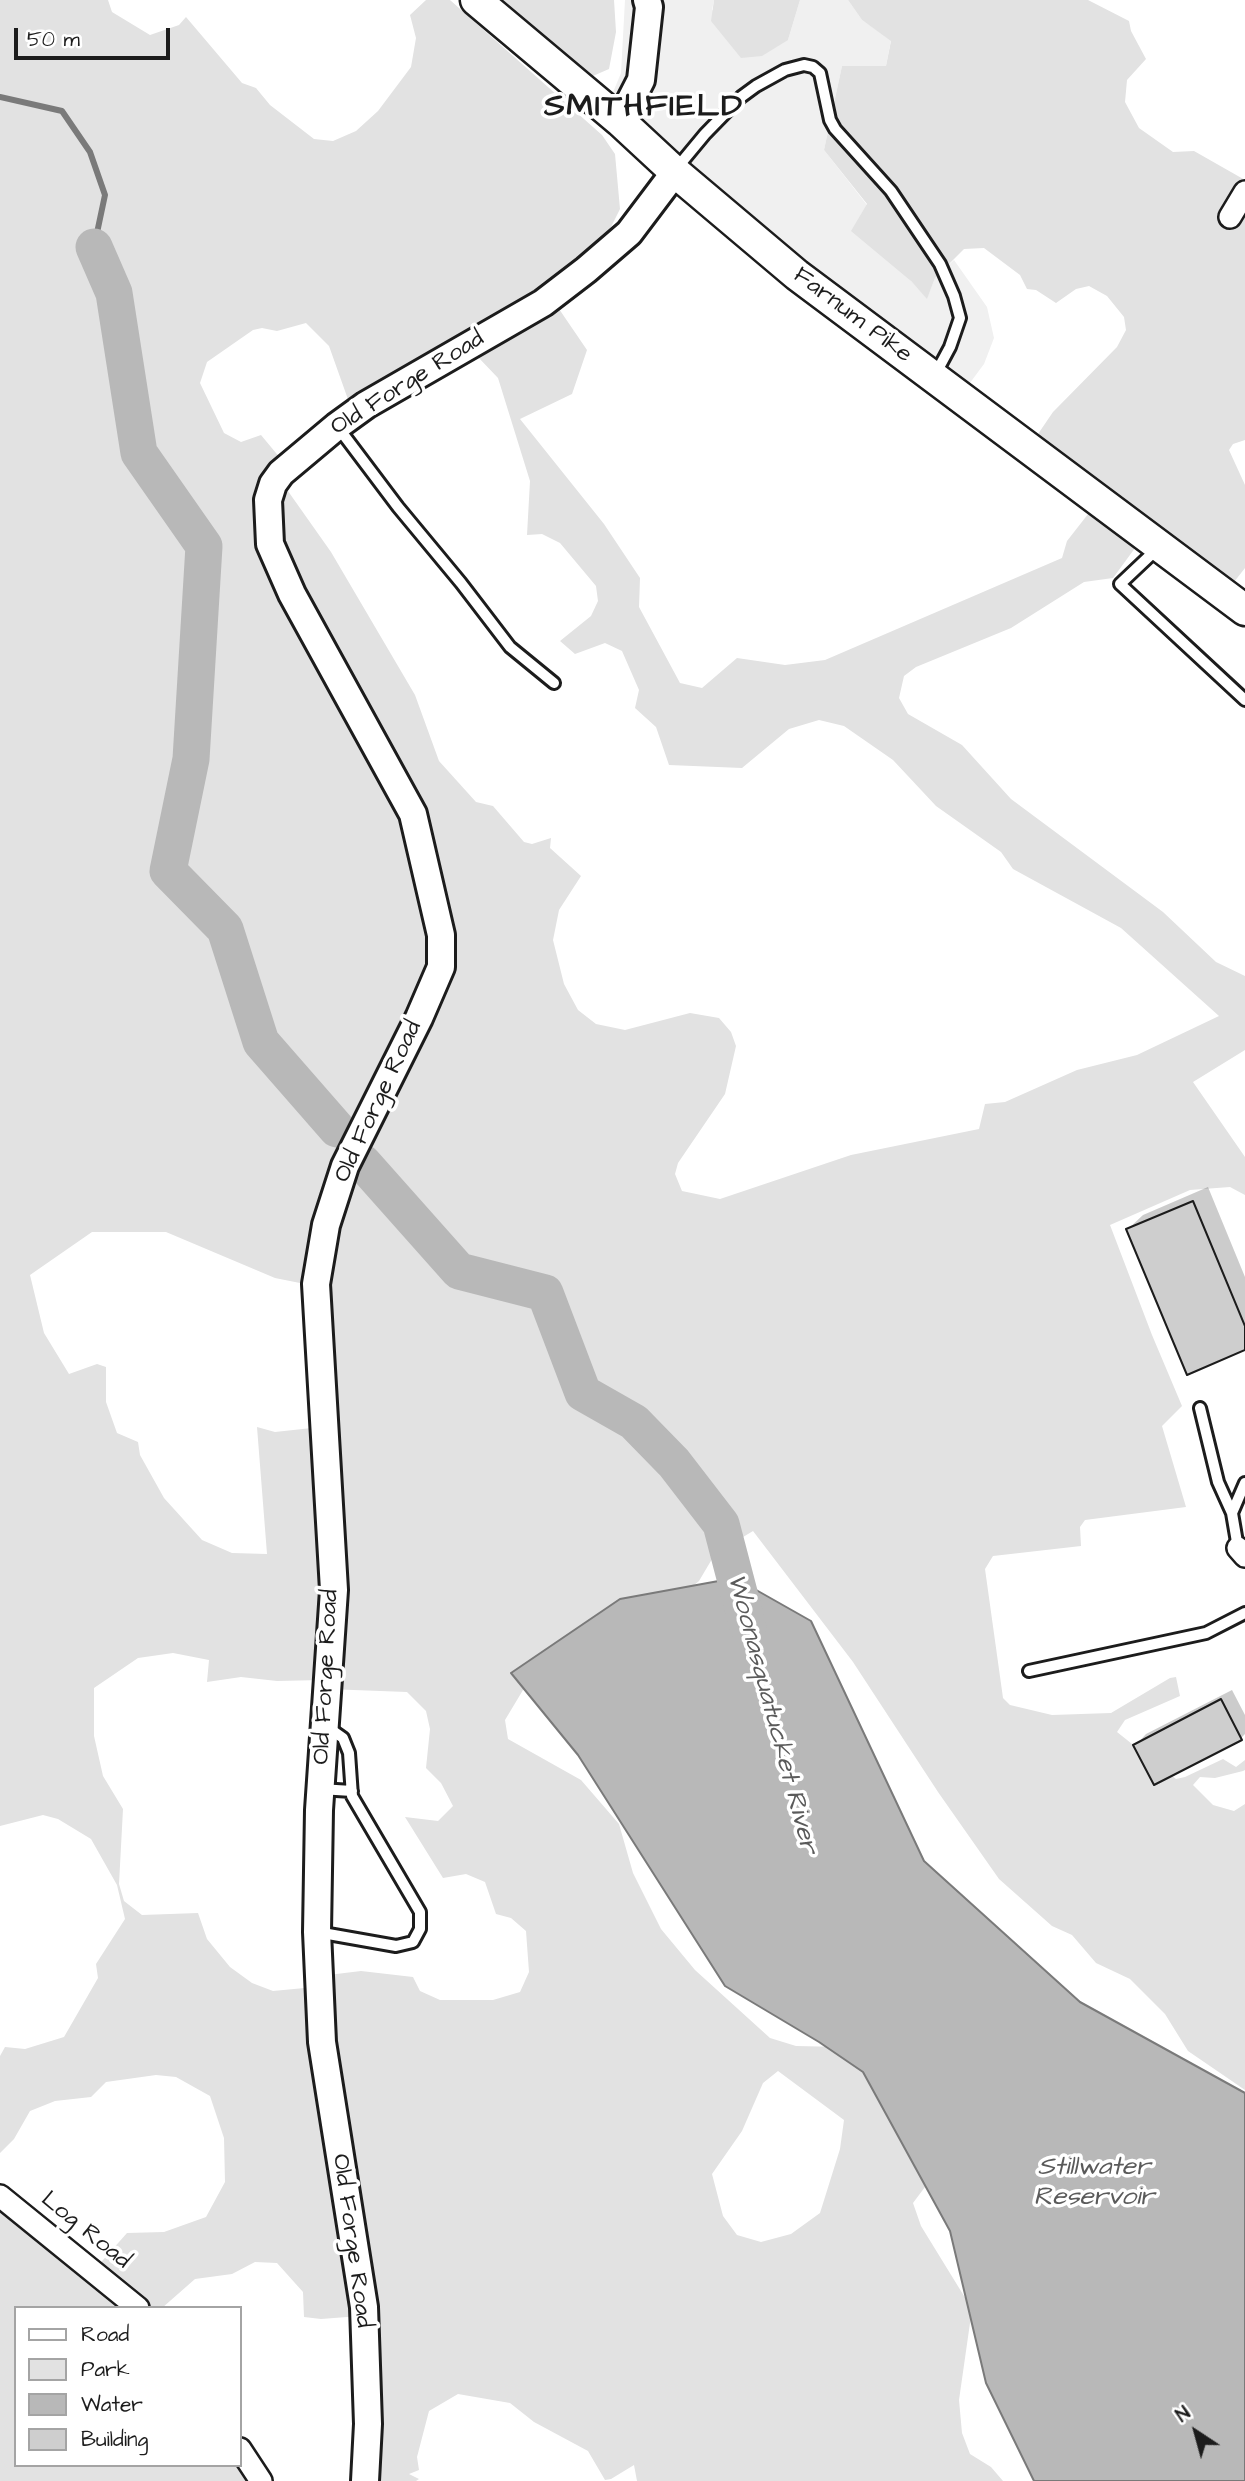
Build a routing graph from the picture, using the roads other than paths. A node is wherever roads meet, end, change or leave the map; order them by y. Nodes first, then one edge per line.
1 (476, 0) edge
2 (647, 0) edge
3 (620, 121) junction
4 (675, 172) junction
5 (1245, 192) edge
6 (1230, 217) dead end
7 (933, 378) junction
8 (337, 426) junction
9 (1159, 547) junction
10 (1245, 610) edge
11 (554, 683) dead end
12 (1245, 700) edge
13 (1200, 1408) dead end
14 (1245, 1483) edge
15 (1232, 1513) junction
16 (1242, 1552) edge
17 (1245, 1612) edge
18 (1029, 1671) dead end
19 (324, 1724) junction
20 (320, 1789) junction
21 (352, 1791) junction
22 (317, 1933) junction
23 (0, 2196) edge
24 (136, 2306) edge
25 (242, 2452) edge
26 (261, 2481) edge
27 (365, 2481) edge

1 - 3 main road, Farnum Pike
2 - 3 street
3 - 4 main road, Farnum Pike
4 - 7 main road, Farnum Pike
4 - 7 lane
4 - 8 street, Old Forge Road
5 - 6 street
7 - 9 main road, Farnum Pike
8 - 11 lane
8 - 19 street, Old Forge Road
9 - 10 main road, Farnum Pike
9 - 12 lane
13 - 15 lane
14 - 15 lane
15 - 16 lane
17 - 18 lane
19 - 20 street, Old Forge Road
19 - 21 lane
20 - 21 lane
20 - 22 street, Old Forge Road
21 - 22 lane
22 - 27 street, Old Forge Road
23 - 24 street, Log Road
25 - 26 street

